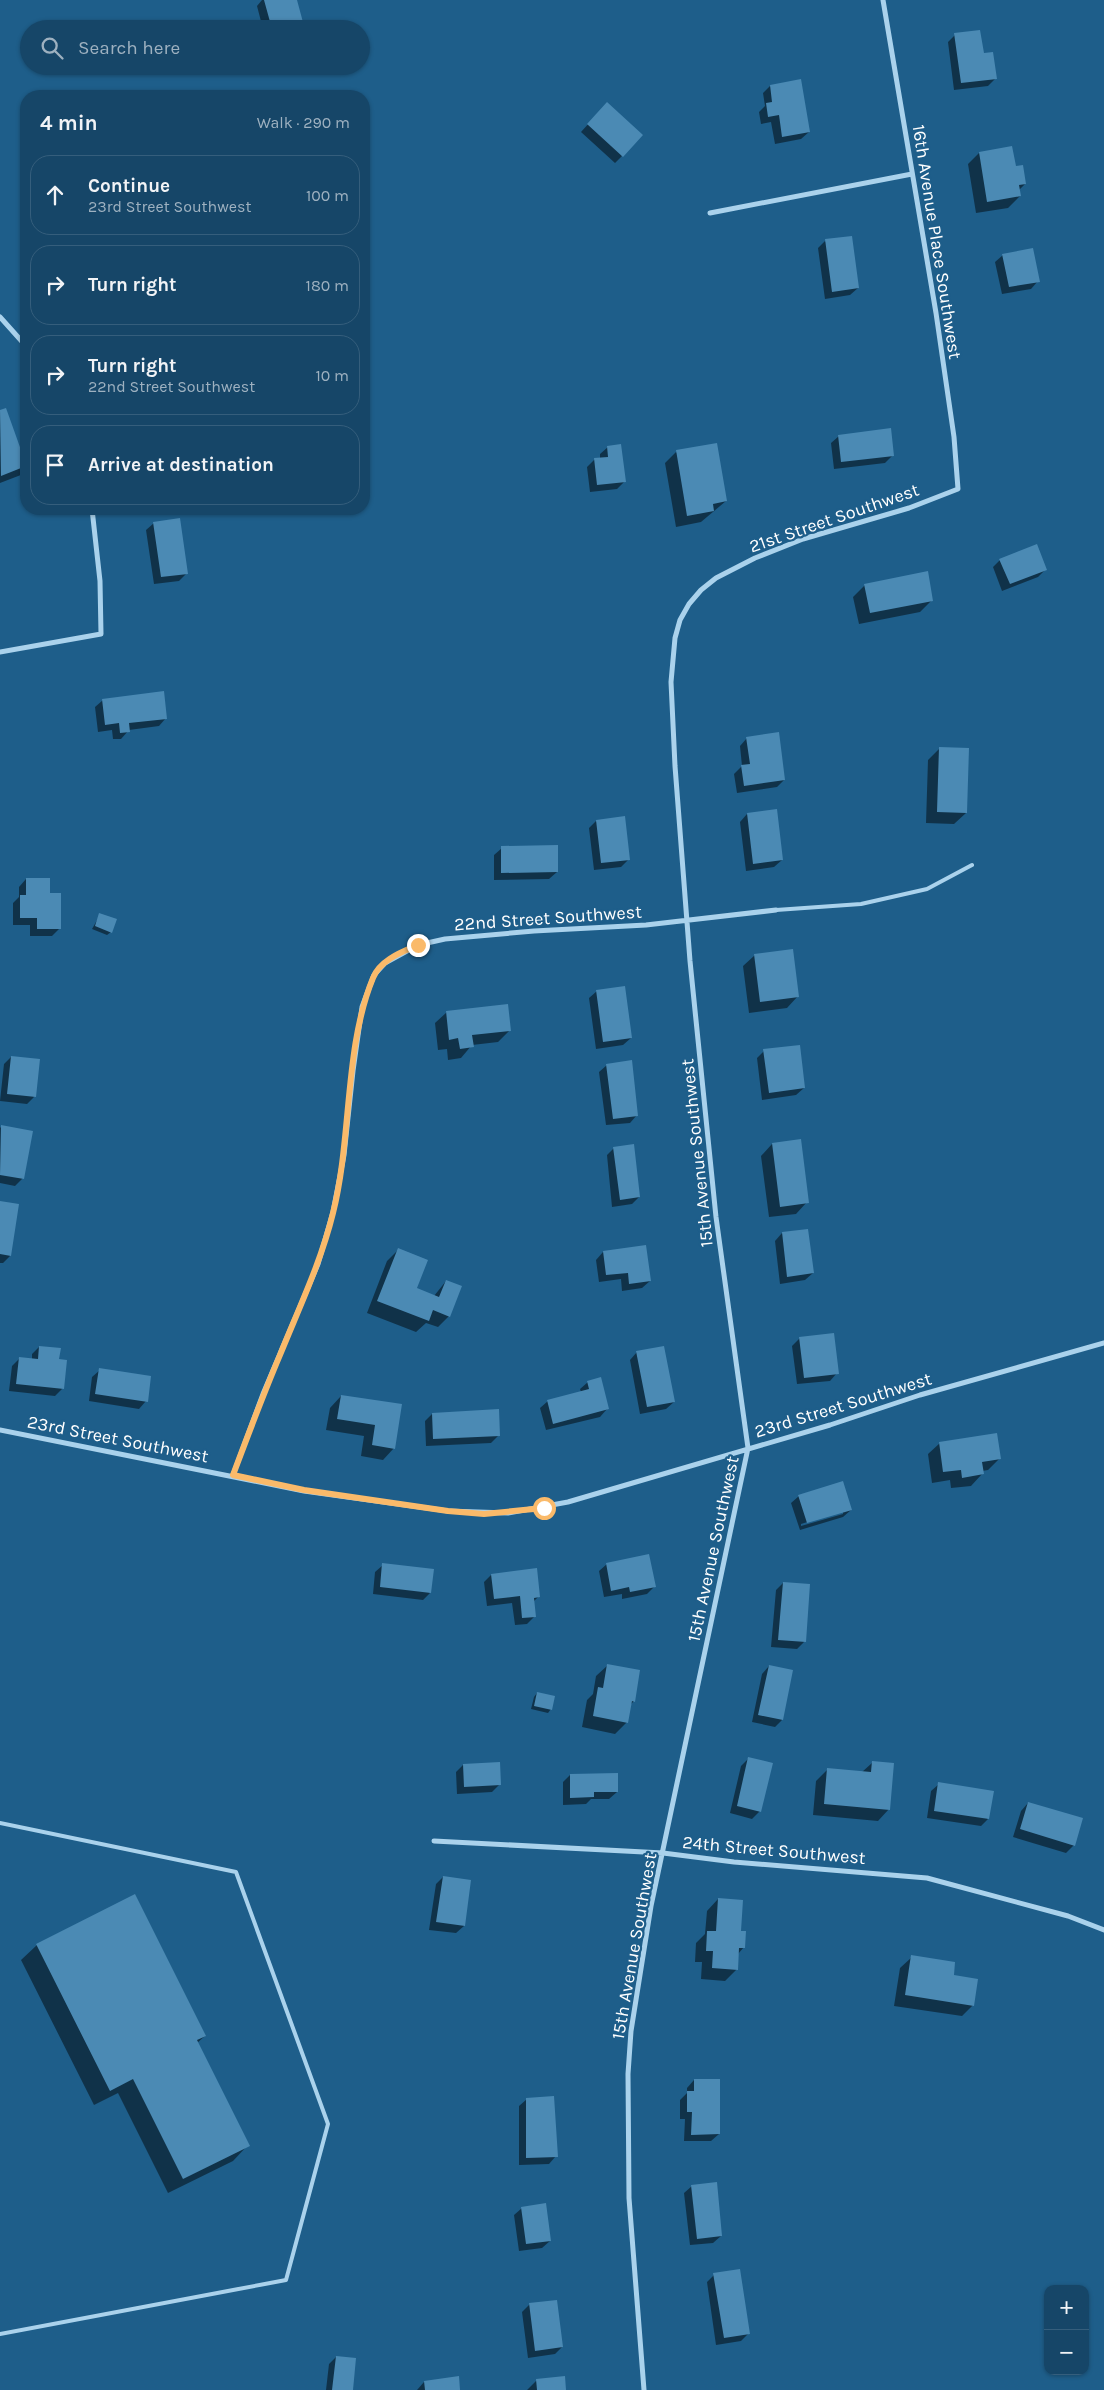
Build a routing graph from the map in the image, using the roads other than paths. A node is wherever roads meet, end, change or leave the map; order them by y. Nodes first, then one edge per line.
1 (883, 0) edge
2 (912, 174) junction
3 (710, 212) dead end
4 (0, 317) edge
5 (20, 339) edge
6 (958, 489) joint
7 (93, 515) edge
8 (680, 620) joint
9 (0, 652) edge
10 (972, 865) dead end
11 (776, 910) joint
12 (687, 921) junction
13 (1104, 1343) edge
14 (0, 1430) edge
15 (748, 1448) junction
16 (233, 1475) junction
17 (0, 1823) edge
18 (434, 1841) dead end
19 (663, 1853) junction
20 (1104, 1930) edge
21 (0, 2334) edge
22 (644, 2390) edge

1 - 2 street, 16th Avenue Place Southwest
2 - 3 street
2 - 6 street, 16th Avenue Place Southwest
4 - 5 street
6 - 8 street, 21st Street Southwest
7 - 9 street
8 - 12 street, 15th Avenue Southwest
10 - 11 lane
11 - 12 street, 22nd Street Southwest
12 - 15 street, 15th Avenue Southwest
12 - 16 street, 22nd Street Southwest
13 - 15 street, 23rd Street Southwest
14 - 16 street, 23rd Street Southwest
15 - 16 street, 23rd Street Southwest
15 - 19 street, 15th Avenue Southwest
17 - 21 lane
18 - 19 street, 24th Street Southwest
19 - 20 street, 24th Street Southwest
19 - 22 street, 15th Avenue Southwest

